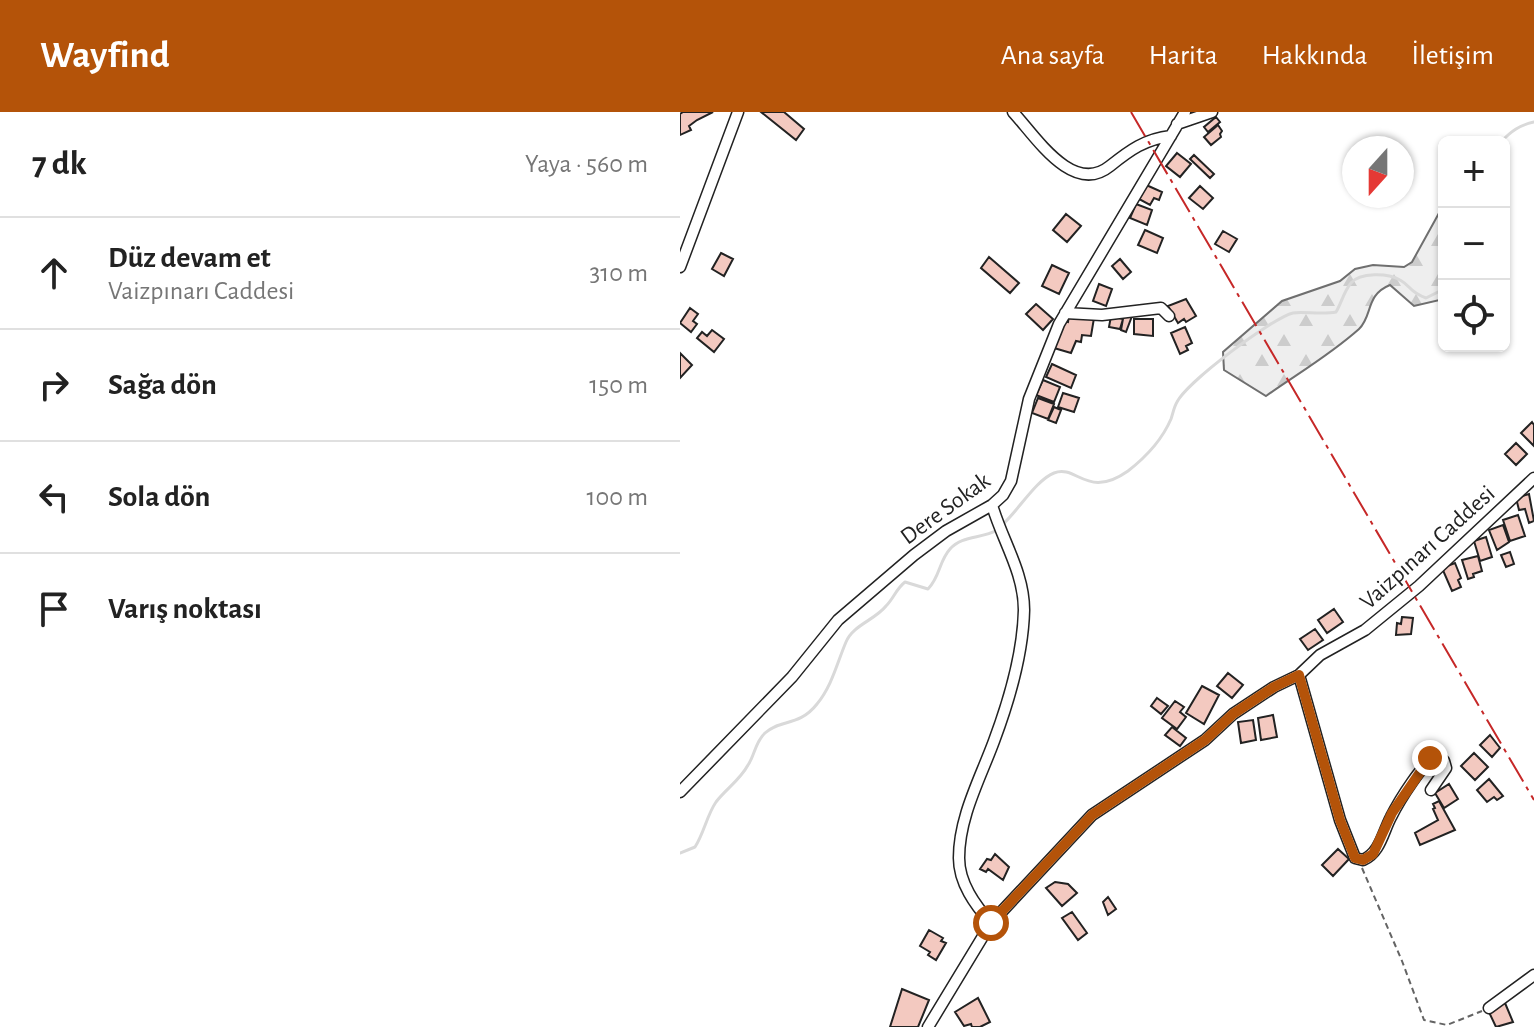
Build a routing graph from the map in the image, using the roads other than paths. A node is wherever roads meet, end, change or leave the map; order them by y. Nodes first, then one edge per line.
1 (738, 112) edge
2 (1013, 112) edge
3 (1185, 112) edge
4 (1212, 112) edge
5 (1177, 124) junction
6 (1171, 136) junction
7 (680, 267) edge
8 (1065, 313) junction
9 (1169, 316) dead end
10 (1534, 478) edge
11 (992, 505) junction
12 (1299, 675) junction
13 (1431, 790) dead end
14 (680, 792) edge
15 (991, 923) junction
16 (1534, 975) edge
17 (1489, 1008) road end
18 (928, 1027) edge

1 - 7 street
2 - 6 street
3 - 5 street, Dere Sokak
4 - 5 street
5 - 6 street, Dere Sokak
6 - 8 street, Dere Sokak
8 - 9 street
8 - 11 street, Dere Sokak
10 - 12 street, Vaizpınarı Caddesi
11 - 14 street, Dere Sokak
11 - 15 street
12 - 13 street
12 - 15 street, Vaizpınarı Caddesi
15 - 18 street, Vaizpınarı Caddesi
16 - 17 street

